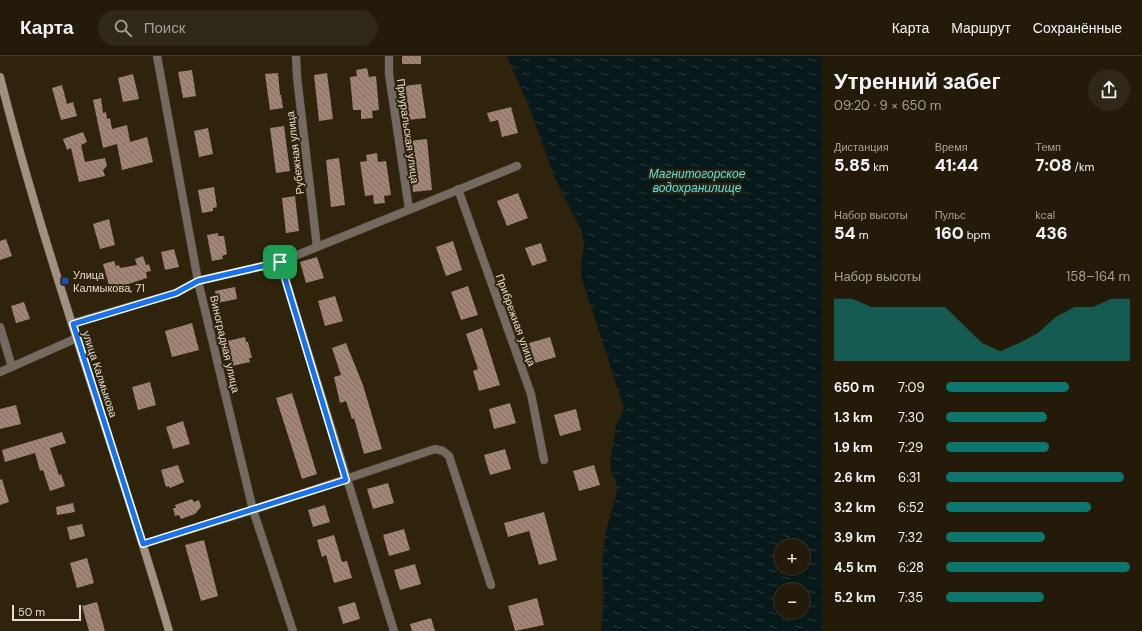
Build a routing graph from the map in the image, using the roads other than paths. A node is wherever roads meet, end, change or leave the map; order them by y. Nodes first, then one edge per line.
1 (157, 56) edge
2 (296, 56) edge
3 (389, 56) edge
4 (0, 77) edge
5 (517, 166) dead end
6 (458, 189) junction
7 (408, 209) junction
8 (317, 247) junction
9 (280, 262) junction
10 (198, 281) junction
11 (73, 324) junction
12 (0, 327) edge
13 (77, 338) junction
14 (12, 367) junction
15 (0, 372) edge
16 (544, 460) dead end
17 (346, 480) junction
18 (253, 510) junction
19 (143, 544) junction
20 (491, 584) dead end
21 (169, 631) edge
22 (292, 631) edge
23 (394, 631) edge

1 - 10 street, Виноградная улица
2 - 8 street, Рубежная улица
3 - 7 street, Приуральская улица
4 - 11 main road, улица Калмыкова
5 - 6 street
6 - 7 street
6 - 16 street, Прибрежная улица
7 - 8 street
8 - 9 street
9 - 10 street
9 - 17 street
10 - 11 street
10 - 18 street, Виноградная улица
11 - 13 main road, улица Калмыкова
12 - 14 street
13 - 14 street
13 - 19 main road, улица Калмыкова
14 - 15 street
17 - 18 street
17 - 20 street
17 - 23 street
18 - 19 street
18 - 22 street, Виноградная улица
19 - 21 main road, улица Калмыкова

